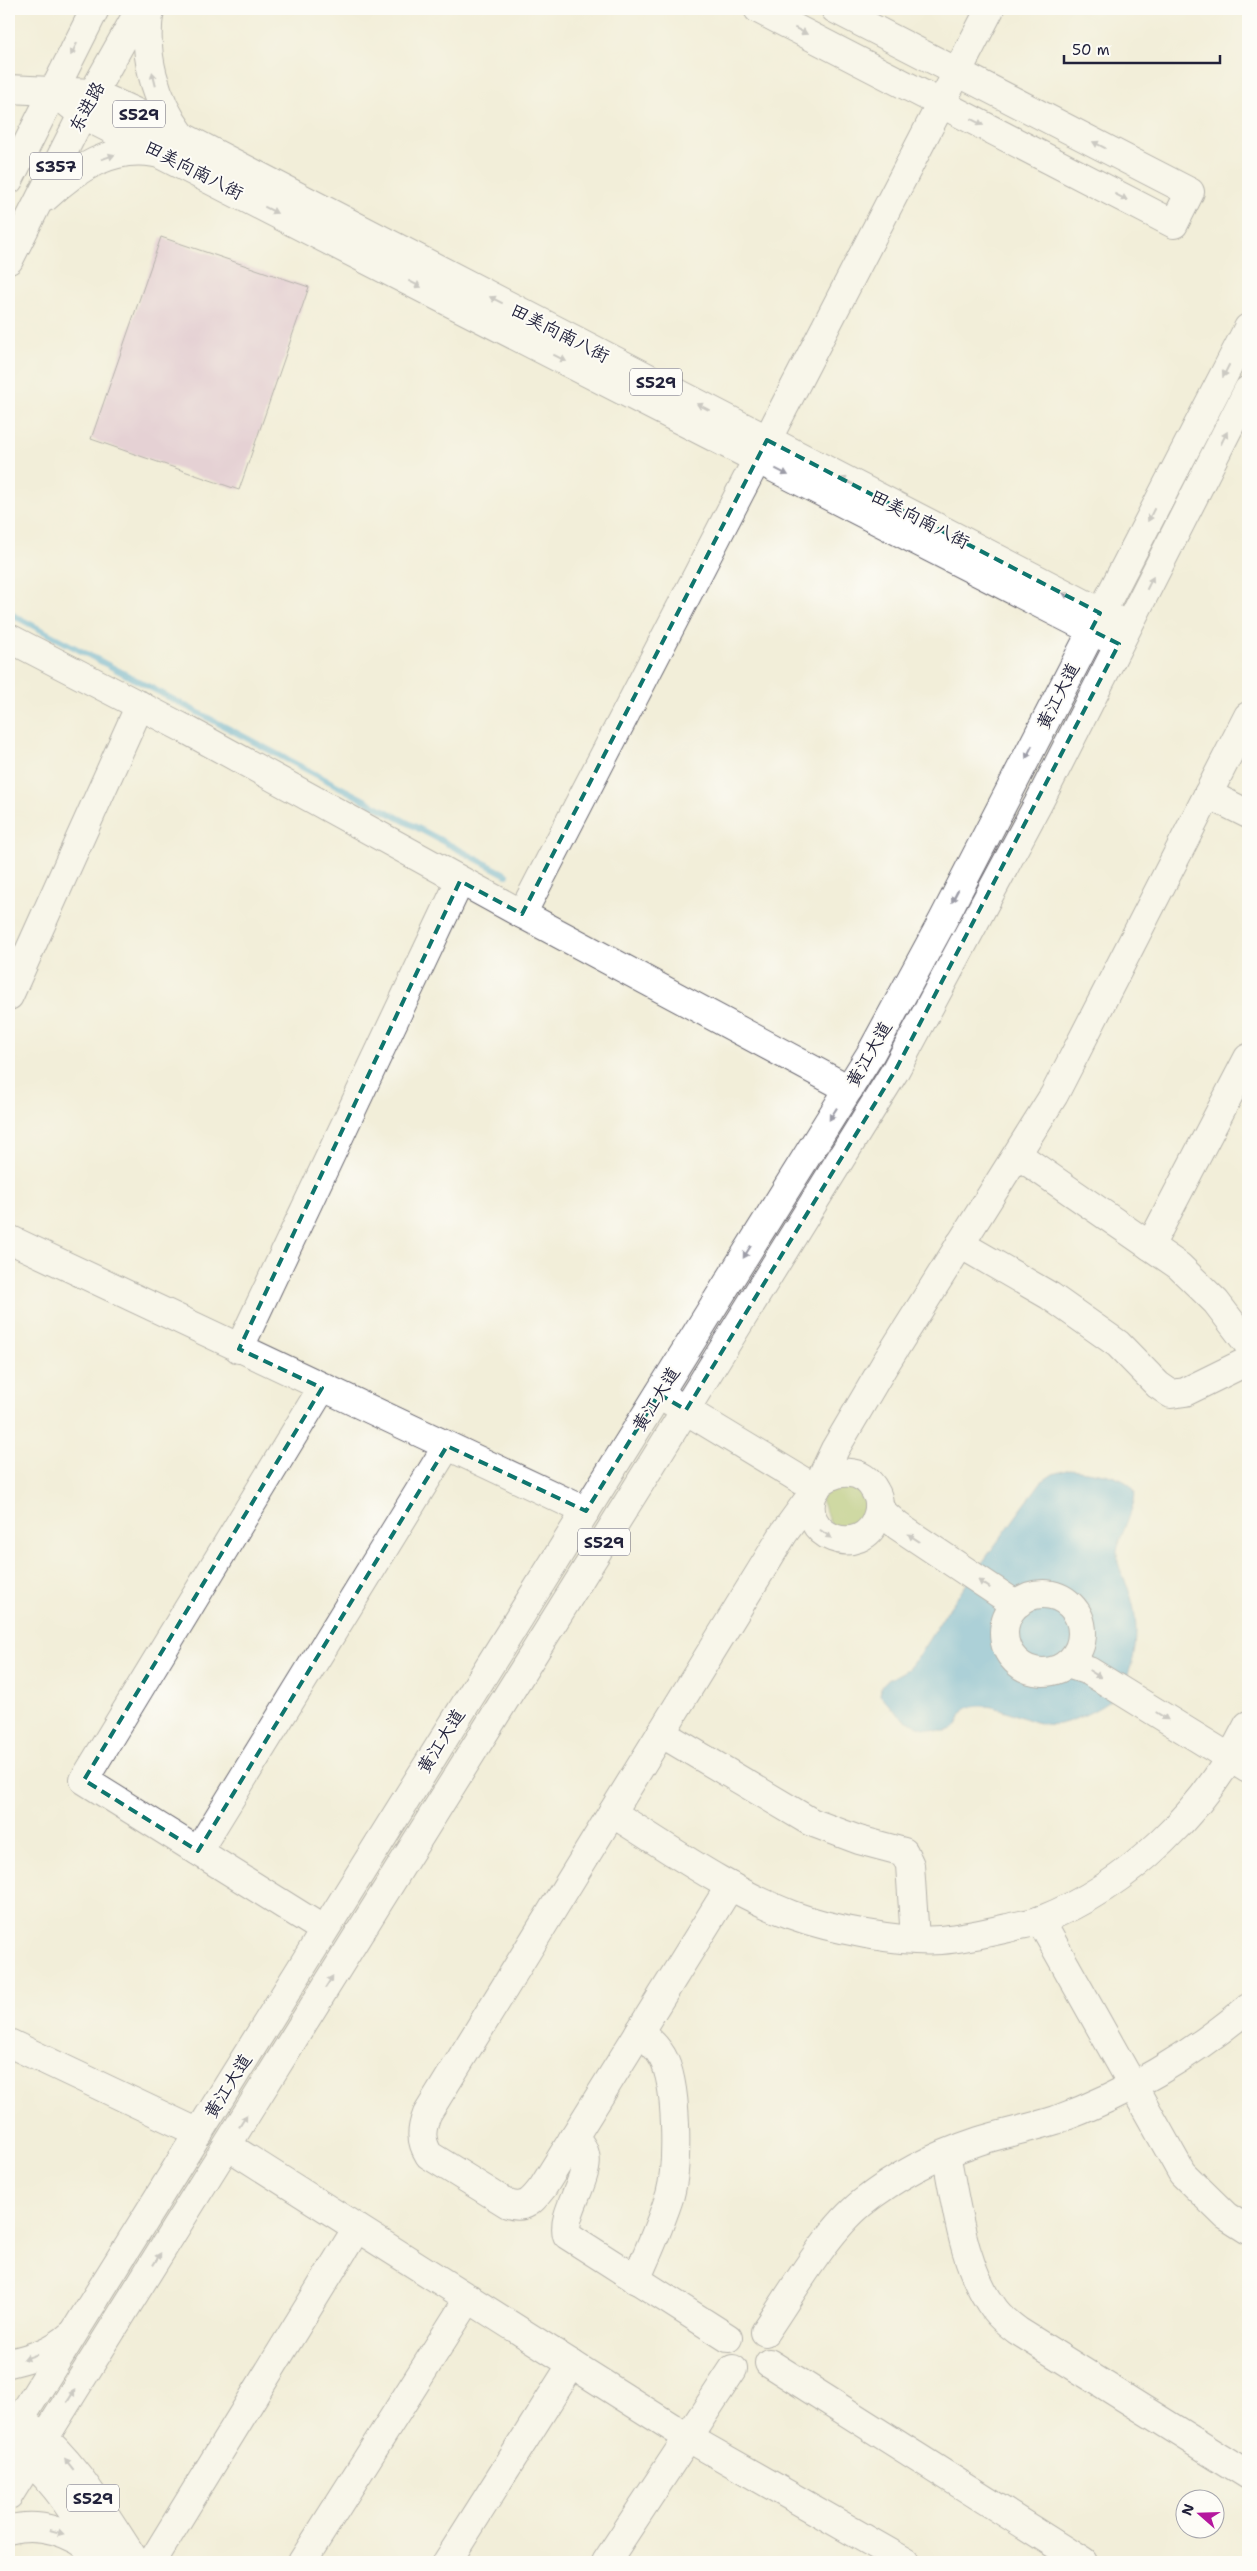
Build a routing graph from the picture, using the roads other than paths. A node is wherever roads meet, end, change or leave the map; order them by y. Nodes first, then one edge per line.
1 (95, 9) edge
2 (140, 9) edge
3 (150, 9) edge
4 (758, 9) edge
5 (835, 9) edge
6 (990, 9) edge
7 (957, 72) junction
8 (9, 88) edge
9 (53, 91) junction
10 (88, 104) junction
11 (941, 104) junction
12 (37, 123) junction
13 (9, 129) edge
14 (174, 146) junction
15 (9, 180) edge
16 (30, 218) junction
17 (9, 260) edge
18 (1248, 328) edge
19 (1248, 390) edge
20 (762, 450) junction
21 (1096, 622) junction
22 (1124, 635) junction
23 (9, 638) edge
24 (140, 705) junction
25 (1248, 716) edge
26 (1208, 794) junction
27 (1248, 814) edge
28 (460, 880) junction
29 (522, 914) junction
30 (9, 996) edge
31 (1248, 1058) edge
32 (848, 1088) junction
33 (1018, 1155) junction
34 (9, 1239) edge
35 (960, 1244) junction
36 (1150, 1246) junction
37 (1248, 1344) edge
38 (239, 1349) junction
39 (1248, 1361) edge
40 (322, 1388) junction
41 (659, 1394) junction
42 (686, 1410) junction
43 (447, 1446) junction
44 (816, 1489) junction
45 (879, 1509) junction
46 (586, 1511) junction
47 (866, 1534) junction
48 (946, 1570) junction
49 (1012, 1613) junction
50 (1082, 1640) junction
51 (1068, 1664) junction
52 (1125, 1683) junction
53 (661, 1733) junction
54 (1243, 1748) edge
55 (612, 1813) junction
56 (198, 1851) junction
57 (730, 1886) junction
58 (1040, 1920) junction
59 (324, 1930) junction
60 (914, 1939) junction
61 (1248, 2008) edge
62 (639, 2032) junction
63 (9, 2043) edge
64 (1132, 2086) junction
65 (199, 2132) junction
66 (573, 2138) junction
67 (228, 2146) junction
68 (946, 2154) junction
69 (357, 2228) junction
70 (1248, 2230) edge
71 (636, 2280) junction
72 (469, 2298) junction
73 (77, 2329) junction
74 (764, 2332) junction
75 (728, 2338) junction
76 (9, 2363) edge
77 (768, 2363) junction
78 (572, 2364) junction
79 (733, 2369) junction
80 (13, 2422) edge
81 (687, 2436) junction
82 (45, 2438) junction
83 (20, 2453) edge
84 (1248, 2475) edge
85 (9, 2495) edge
86 (9, 2530) edge
87 (104, 2561) edge
88 (136, 2562) edge
89 (152, 2562) edge
90 (302, 2562) edge
91 (447, 2562) edge
92 (606, 2562) edge
93 (906, 2562) edge
94 (1083, 2562) edge

1 -> 9 street, 东进路 / S357
2 - 10 street, 东进路 / S357
14 -> 3 street
4 -> 11 street
5 - 7 street
6 - 7 street
7 - 11 street
11 -> 7 street
8 - 9 street
9 - 10 street, 田美向南八街
9 - 12 street, 东进路 / S357
10 - 12 street
10 - 14 street, 田美向南八街 / S529
10 - 16 street, 东进路 / S357
11 - 20 street
12 - 13 street
12 - 15 street, 东进路 / S357
16 -> 14 street
14 - 20 street, 田美向南八街 / S529
16 - 17 street, 东进路 / S357
18 -> 21 street, 黄江大道
22 -> 19 street, 黄江大道
20 - 21 street, 田美向南八街 / S529
20 - 29 street
21 - 22 street, 田美向南八街 / S529
21 -> 32 street, 黄江大道 / S529
22 - 42 street, 黄江大道 / S529
23 - 24 street
24 - 28 street
24 - 30 street
25 - 26 street
26 - 27 street
26 - 33 street
28 - 29 street
28 - 38 street
29 - 32 street
31 - 36 street
32 -> 41 street, 黄江大道 / S529
33 - 35 street
33 - 36 street
34 - 38 street
35 - 39 street
35 - 44 street
36 - 37 street
38 - 40 street
40 - 43 street
40 - 56 street
41 - 42 street
41 - 46 street, 黄江大道 / S529
42 - 44 street
67 -> 42 street, 黄江大道 / S529
43 - 46 street
43 - 56 street
44 - 45 street
44 -> 47 street
44 - 53 street
45 - 47 street
48 -> 45 street
46 - 59 street, 黄江大道 / S529
47 - 48 street
48 - 49 street
49 - 50 street
49 - 51 street
50 - 51 street
50 - 52 street
51 -> 52 street
52 - 54 street
53 - 55 street
53 - 60 street
54 - 58 street
55 - 57 street
55 - 66 street
56 - 59 street
57 - 60 street
57 - 62 street
58 - 60 street
58 - 64 street
59 - 65 street, 黄江大道 / S529
61 - 64 street
62 - 66 street
62 - 71 street
63 - 65 street
64 - 68 street
64 - 70 street
65 - 73 street, 黄江大道 / S529
66 - 71 street
67 - 69 street
82 -> 67 street, 黄江大道 / S529
68 - 74 street
68 - 84 street
69 - 72 street
69 - 89 street
71 - 75 street
72 - 78 street
72 - 90 street
73 -> 76 street
73 - 80 street, 黄江大道 / S529
74 - 75 street
74 - 77 street
75 - 79 street
77 - 79 street
77 - 94 street
78 - 81 street
78 - 91 street
79 - 81 street
80 - 82 street, S529
81 - 92 street
81 - 93 street
82 - 83 street, 黄江大道 / S529
88 -> 82 street, S529
83 - 85 street, 黄江大道
83 - 87 street, S529
86 -> 87 street

